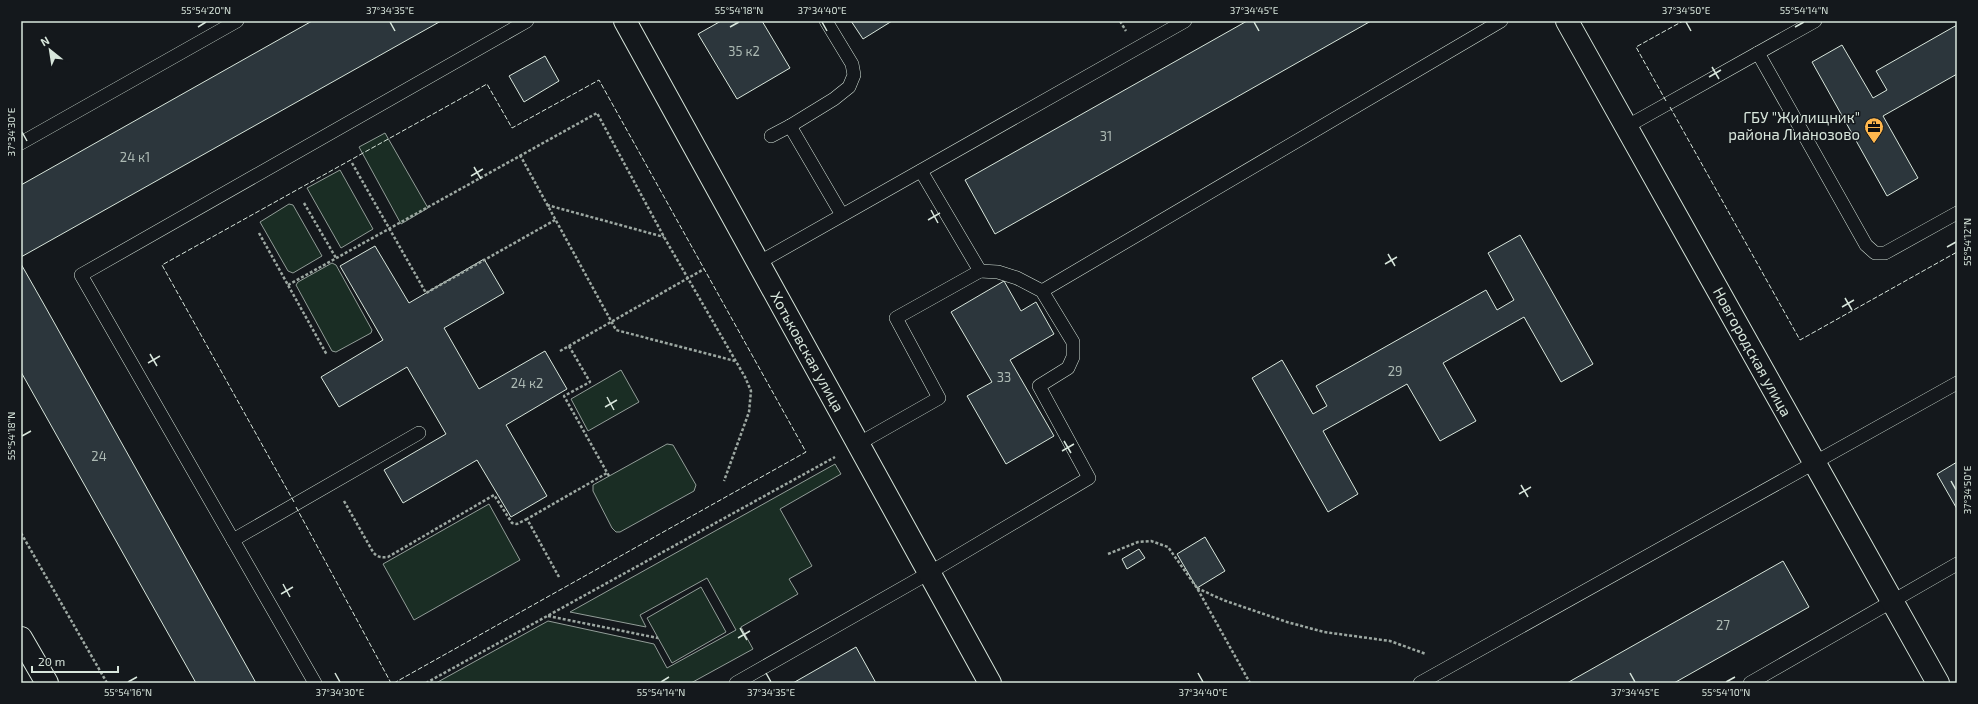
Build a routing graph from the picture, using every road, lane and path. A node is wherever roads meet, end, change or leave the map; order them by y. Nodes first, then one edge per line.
1 (237, 21) edge
2 (527, 21) edge
3 (625, 21) edge
4 (826, 21) edge
5 (1185, 21) edge
6 (1501, 21) edge
7 (1567, 21) edge
8 (1816, 21) edge
9 (1758, 53) junction
10 (790, 126) junction
11 (1626, 127) junction
12 (771, 136) dead end
13 (21, 143) edge
14 (520, 155) junction
15 (352, 163) dead end
16 (921, 171) junction
17 (304, 203) dead end
18 (547, 204) junction
19 (1957, 213) edge
20 (842, 216) junction
21 (555, 220) junction
22 (389, 228) junction
23 (259, 233) dead end
24 (664, 237) junction
25 (336, 258) junction
26 (758, 263) junction
27 (704, 269) dead end
28 (980, 271) junction
29 (688, 278) junction
30 (288, 285) junction
31 (1042, 291) junction
32 (611, 321) junction
33 (569, 346) junction
34 (560, 351) dead end
35 (326, 355) dead end
36 (735, 360) junction
37 (1957, 383) edge
38 (419, 433) dead end
39 (858, 444) junction
40 (836, 456) dead end
41 (1815, 464) junction
42 (724, 481) dead end
43 (333, 483) junction
44 (527, 520) junction
45 (21, 533) edge
46 (233, 540) junction
47 (1108, 554) dead end
48 (1957, 564) edge
49 (929, 574) junction
50 (559, 577) dead end
51 (1197, 588) junction
52 (1892, 602) junction
53 (548, 616) junction
54 (21, 638) edge
55 (658, 638) dead end
56 (1444, 670) junction
57 (47, 683) edge
58 (107, 683) edge
59 (315, 683) edge
60 (426, 683) edge
61 (736, 683) edge
62 (990, 683) edge
63 (1250, 683) edge
64 (1420, 683) edge
65 (1750, 683) edge
66 (1938, 683) edge

1 - 13 lane
2 - 46 lane
3 - 26 street, Хотьковская улица
4 - 10 lane
5 - 16 lane
6 - 31 lane
7 - 11 street, Новгородская улица
8 - 9 lane
9 - 11 lane
9 - 19 lane
10 - 12 lane
10 - 20 lane
11 - 41 street, Новгородская улица
14 - 18 path
14 - 22 path
14 - 24 path
15 - 22 path
16 - 20 lane
16 - 28 lane
17 - 25 path
18 - 21 path
18 - 24 path
20 - 26 lane
21 - 22 path
21 - 32 path
22 - 25 path
23 - 30 path
24 - 29 path
25 - 30 path
26 - 39 street, Хотьковская улица
27 - 29 path
28 - 31 lane
28 - 39 lane
29 - 32 path
29 - 36 path
30 - 35 path
31 - 49 lane
32 - 33 path
32 - 36 path
33 - 34 path
33 - 44 path
36 - 42 path
37 - 41 lane
38 - 43 lane
39 - 49 street, Хотьковская улица
40 - 53 path
41 - 52 street, Новгородская улица
41 - 56 lane
43 - 44 path
43 - 46 lane
44 - 50 path
45 - 58 path
46 - 59 lane
47 - 51 path
48 - 52 lane
49 - 61 lane
49 - 62 street, Хотьковская улица
51 - 56 path
51 - 63 path
52 - 65 lane
52 - 66 street, Новгородская улица
53 - 55 path
53 - 60 path
54 - 57 street
56 - 64 lane

